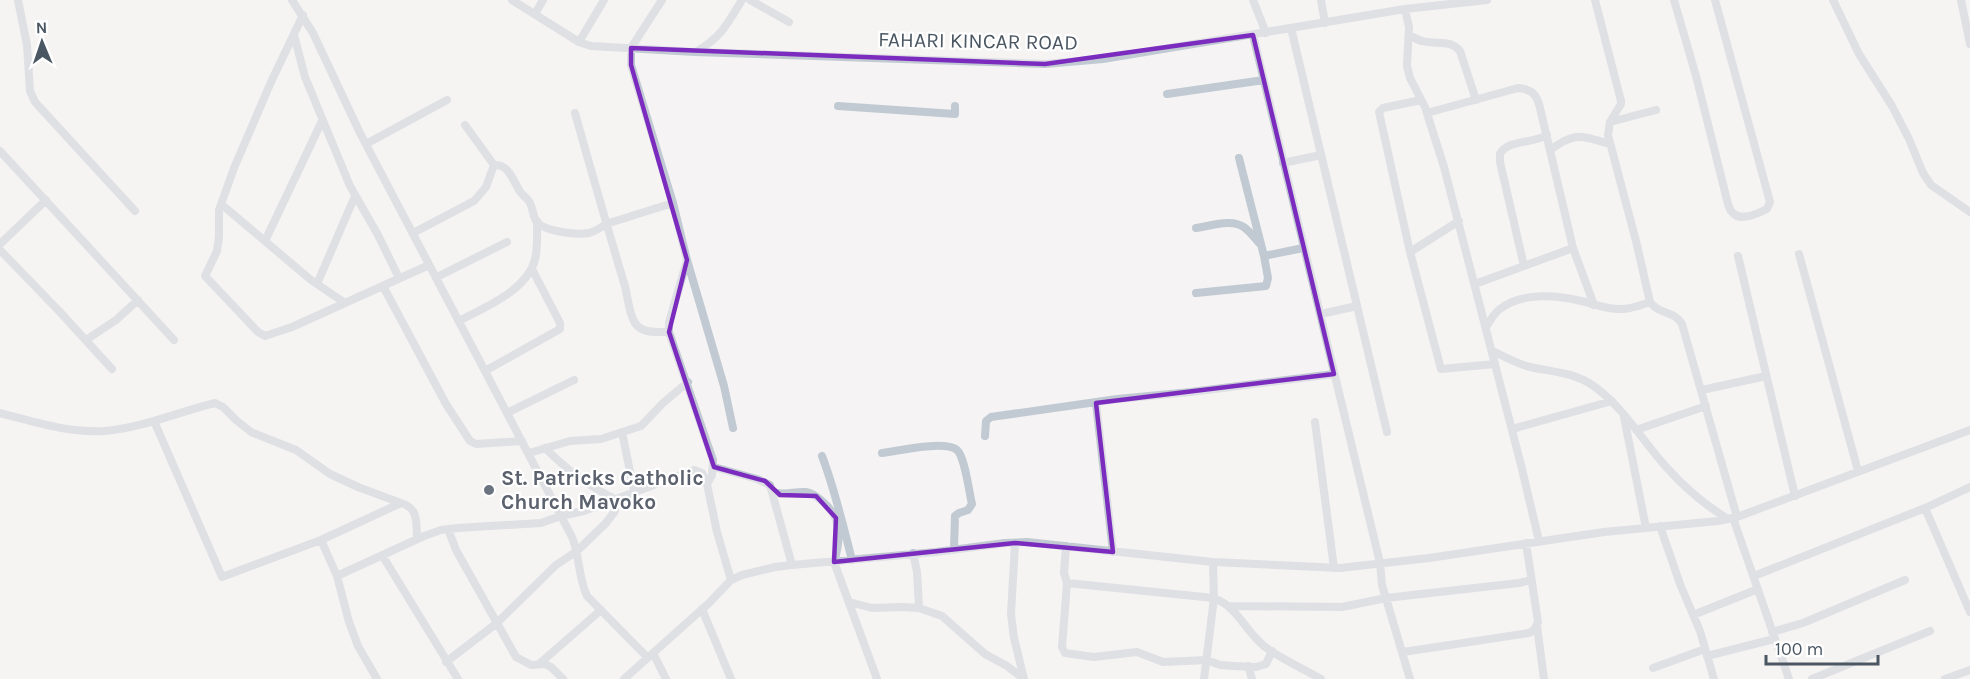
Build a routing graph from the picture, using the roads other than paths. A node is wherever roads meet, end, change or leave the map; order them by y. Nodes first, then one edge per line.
1 (18, 0) edge
2 (292, 0) edge
3 (512, 0) edge
4 (543, 0) edge
5 (604, 0) edge
6 (662, 0) edge
7 (742, 0) edge
8 (750, 0) edge
9 (1253, 0) edge
10 (1321, 0) edge
11 (1487, 0) edge
12 (1595, 0) edge
13 (1674, 0) edge
14 (1715, 0) edge
15 (1833, 0) edge
16 (1961, 0) edge
17 (1405, 9) junction
18 (535, 14) junction
19 (303, 15) junction
20 (789, 22) dead end
21 (1325, 23) junction
22 (1291, 28) junction
23 (1266, 33) junction
24 (294, 34) junction
25 (1253, 35) junction
26 (1409, 35) junction
27 (579, 42) junction
28 (1970, 44) edge
29 (631, 48) junction
30 (695, 52) junction
31 (1264, 80) junction
32 (1167, 94) dead end
33 (447, 100) dead end
34 (1421, 100) junction
35 (1476, 100) junction
36 (838, 106) dead end
37 (956, 106) dead end
38 (1656, 110) dead end
39 (575, 112) dead end
40 (1427, 113) junction
41 (322, 121) junction
42 (1610, 122) junction
43 (465, 125) dead end
44 (1546, 135) junction
45 (366, 144) junction
46 (1610, 144) junction
47 (1550, 150) junction
48 (0, 151) edge
49 (1321, 155) junction
50 (1239, 158) dead end
51 (1283, 164) junction
52 (494, 165) junction
53 (355, 196) junction
54 (46, 200) junction
55 (672, 203) junction
56 (221, 204) junction
57 (135, 211) dead end
58 (1970, 212) edge
59 (537, 221) junction
60 (1459, 222) junction
61 (606, 224) junction
62 (1196, 228) dead end
63 (413, 234) junction
64 (265, 241) junction
65 (507, 242) dead end
66 (1259, 243) junction
67 (0, 244) edge
68 (1303, 248) junction
69 (1573, 248) junction
70 (0, 250) edge
71 (1410, 252) junction
72 (1799, 255) dead end
73 (1264, 256) junction
74 (1738, 256) dead end
75 (687, 260) junction
76 (429, 265) junction
77 (1524, 266) junction
78 (532, 269) junction
79 (399, 278) junction
80 (437, 278) junction
81 (317, 284) junction
82 (1475, 284) junction
83 (383, 286) junction
84 (1196, 293) dead end
85 (138, 300) junction
86 (1650, 302) junction
87 (345, 303) junction
88 (1594, 305) junction
89 (1357, 306) junction
90 (1321, 314) junction
91 (459, 321) junction
92 (1486, 327) junction
93 (669, 332) junction
94 (86, 340) junction
95 (174, 340) dead end
96 (1492, 351) junction
97 (1495, 364) junction
98 (112, 369) dead end
99 (485, 371) junction
100 (1334, 374) junction
101 (1766, 376) junction
102 (574, 380) dead end
103 (688, 382) junction
104 (1702, 390) junction
105 (1612, 401) junction
106 (1096, 403) junction
107 (1706, 406) junction
108 (0, 413) edge
109 (507, 413) junction
110 (1623, 414) junction
111 (154, 421) junction
112 (1315, 422) dead end
113 (733, 428) dead end
114 (1512, 430) junction
115 (1636, 430) junction
116 (1970, 430) edge
117 (622, 432) junction
118 (1387, 432) dead end
119 (984, 436) dead end
120 (522, 441) junction
121 (545, 448) junction
122 (529, 453) junction
123 (882, 453) dead end
124 (822, 456) dead end
125 (714, 467) junction
126 (1858, 471) junction
127 (707, 484) junction
128 (1970, 487) edge
129 (634, 491) junction
130 (773, 492) junction
131 (1795, 496) junction
132 (615, 499) junction
133 (401, 503) junction
134 (1925, 508) junction
135 (561, 516) junction
136 (1733, 518) junction
137 (1660, 526) junction
138 (1646, 528) junction
139 (448, 529) junction
140 (417, 539) junction
141 (321, 540) junction
142 (1539, 541) junction
143 (1015, 543) junction
144 (1526, 543) junction
145 (1066, 546) junction
146 (954, 549) junction
147 (577, 551) junction
148 (1113, 552) junction
149 (913, 554) junction
150 (382, 555) junction
151 (852, 560) junction
152 (834, 562) junction
153 (1213, 562) junction
154 (1380, 563) junction
155 (792, 565) junction
156 (1334, 568) junction
157 (337, 576) junction
158 (1754, 576) junction
159 (1905, 579) dead end
160 (731, 580) junction
161 (1532, 580) junction
162 (1067, 583) junction
163 (1758, 589) junction
164 (1214, 598) junction
165 (1386, 598) junction
166 (849, 602) junction
167 (1228, 606) junction
168 (919, 608) junction
169 (702, 609) junction
170 (601, 610) junction
171 (1970, 612) edge
172 (1693, 615) junction
173 (496, 623) junction
174 (1537, 626) junction
175 (1930, 631) dead end
176 (1773, 635) junction
177 (1272, 651) junction
178 (1403, 652) junction
179 (1706, 653) junction
180 (651, 656) junction
181 (1207, 660) junction
182 (446, 662) junction
183 (539, 665) junction
184 (1248, 666) junction
185 (1653, 668) dead end
186 (1970, 670) edge
187 (377, 679) edge
188 (458, 679) edge
189 (563, 679) edge
190 (624, 679) edge
191 (666, 679) edge
192 (731, 679) edge
193 (878, 679) edge
194 (1024, 679) edge
195 (1204, 679) edge
196 (1252, 679) edge
197 (1321, 679) edge
198 (1410, 679) edge
199 (1544, 679) edge
200 (1714, 679) edge
201 (1789, 679) edge
202 (1812, 679) edge
203 (1945, 679) edge

1 - 57 street
2 - 19 street
3 - 18 street, FAHARI KINCAR ROAD
4 - 18 street
5 - 27 street
6 - 29 street
7 - 30 street
8 - 20 street
9 - 23 street
10 - 21 street
11 - 17 street, FAHARI KINCAR ROAD
12 - 42 street
13 - 14 street
15 - 58 street
16 - 28 street
17 - 21 street, FAHARI KINCAR ROAD
17 - 26 street
18 - 27 street, FAHARI KINCAR ROAD
19 - 24 street
19 - 45 street
21 - 22 street, FAHARI KINCAR ROAD
22 - 23 street, FAHARI KINCAR ROAD
22 - 49 street
23 - 25 street, FAHARI KINCAR ROAD
24 - 41 street
24 - 56 street
25 - 30 street, FAHARI KINCAR ROAD
25 - 31 street
26 - 34 street
26 - 35 street
27 - 29 street, FAHARI KINCAR ROAD
29 - 30 street, FAHARI KINCAR ROAD
29 - 55 street
31 - 32 street
31 - 51 street
33 - 45 street
34 - 40 street
34 - 71 street
35 - 40 street
35 - 44 street
36 - 37 street
38 - 42 street
39 - 61 street
40 - 60 street
41 - 53 street
41 - 64 street
42 - 46 street
43 - 52 street
44 - 47 street
44 - 77 street
45 - 63 street
46 - 47 street
46 - 86 street
47 - 69 street
48 - 54 street
49 - 51 street
49 - 89 street
50 - 66 street
51 - 68 street
52 - 59 street
52 - 63 street
53 - 79 street
53 - 81 street
54 - 67 street
54 - 85 street
55 - 61 street
55 - 75 street
56 - 64 street
56 - 87 street
59 - 61 street
59 - 78 street
60 - 71 street
60 - 82 street
61 - 93 street
62 - 66 street
63 - 76 street
64 - 81 street
65 - 80 street
66 - 73 street
68 - 73 street
68 - 90 street
69 - 77 street
69 - 88 street
70 - 94 street
71 - 97 street
72 - 126 street
73 - 84 street
74 - 101 street
75 - 93 street
75 - 113 street
76 - 79 street
76 - 80 street
77 - 82 street
78 - 91 street
78 - 99 street
79 - 83 street
80 - 91 street
81 - 87 street
82 - 92 street
83 - 87 street
83 - 120 street
85 - 94 street
85 - 95 street
86 - 88 street
86 - 104 street
88 - 92 street
89 - 90 street
89 - 118 street
90 - 100 street
91 - 99 street
92 - 96 street
93 - 103 street
94 - 98 street
96 - 97 street
96 - 105 street
97 - 114 street
99 - 109 street
100 - 106 street
100 - 154 street
101 - 104 street
101 - 131 street
102 - 109 street
103 - 117 street
103 - 125 street
104 - 107 street
105 - 110 street
105 - 114 street
106 - 119 street
106 - 148 street
107 - 115 street
107 - 136 street
108 - 111 street
109 - 120 street
110 - 115 street
110 - 138 street
111 - 133 street
111 - 141 street
112 - 156 street
114 - 142 street
115 - 136 street
116 - 126 street
117 - 121 street
117 - 129 street
120 - 122 street
121 - 122 street
121 - 132 street
122 - 135 street
123 - 146 street
124 - 151 street
125 - 127 street
125 - 130 street
126 - 131 street
127 - 129 street
127 - 160 street
128 - 134 street
129 - 132 street
130 - 152 street
130 - 155 street
131 - 136 street
132 - 135 street
132 - 147 street
133 - 140 street
133 - 141 street
134 - 158 street
134 - 171 street
135 - 139 street
135 - 147 street
136 - 137 street
136 - 158 street
137 - 138 street
137 - 172 street
138 - 142 street
139 - 140 street
139 - 173 street
140 - 150 street
141 - 157 street
142 - 144 street
143 - 145 street
143 - 146 street
143 - 194 street
144 - 154 street
144 - 161 street
145 - 148 street
145 - 162 street
146 - 149 street
147 - 170 street
147 - 173 street
148 - 153 street
149 - 151 street
149 - 168 street
150 - 157 street
150 - 182 street
151 - 152 street
152 - 155 street
152 - 166 street
153 - 156 street
153 - 164 street
154 - 156 street
154 - 165 street
155 - 160 street
157 - 187 street
158 - 163 street
159 - 176 street
160 - 169 street
161 - 165 street
161 - 174 street
162 - 164 street
162 - 181 street
163 - 172 street
163 - 176 street
164 - 167 street
164 - 181 street
165 - 167 street
165 - 178 street
166 - 168 street
166 - 193 street
167 - 177 street
168 - 194 street
169 - 180 street
169 - 192 street
170 - 180 street
170 - 183 street
172 - 179 street
173 - 182 street
173 - 183 street
174 - 178 street
174 - 199 street
175 - 202 street
176 - 179 street
176 - 201 street
177 - 184 street
177 - 197 street
178 - 198 street
179 - 185 street
179 - 200 street
180 - 190 street
180 - 191 street
181 - 184 street
181 - 195 street
182 - 188 street
183 - 189 street
184 - 196 street
186 - 203 street

